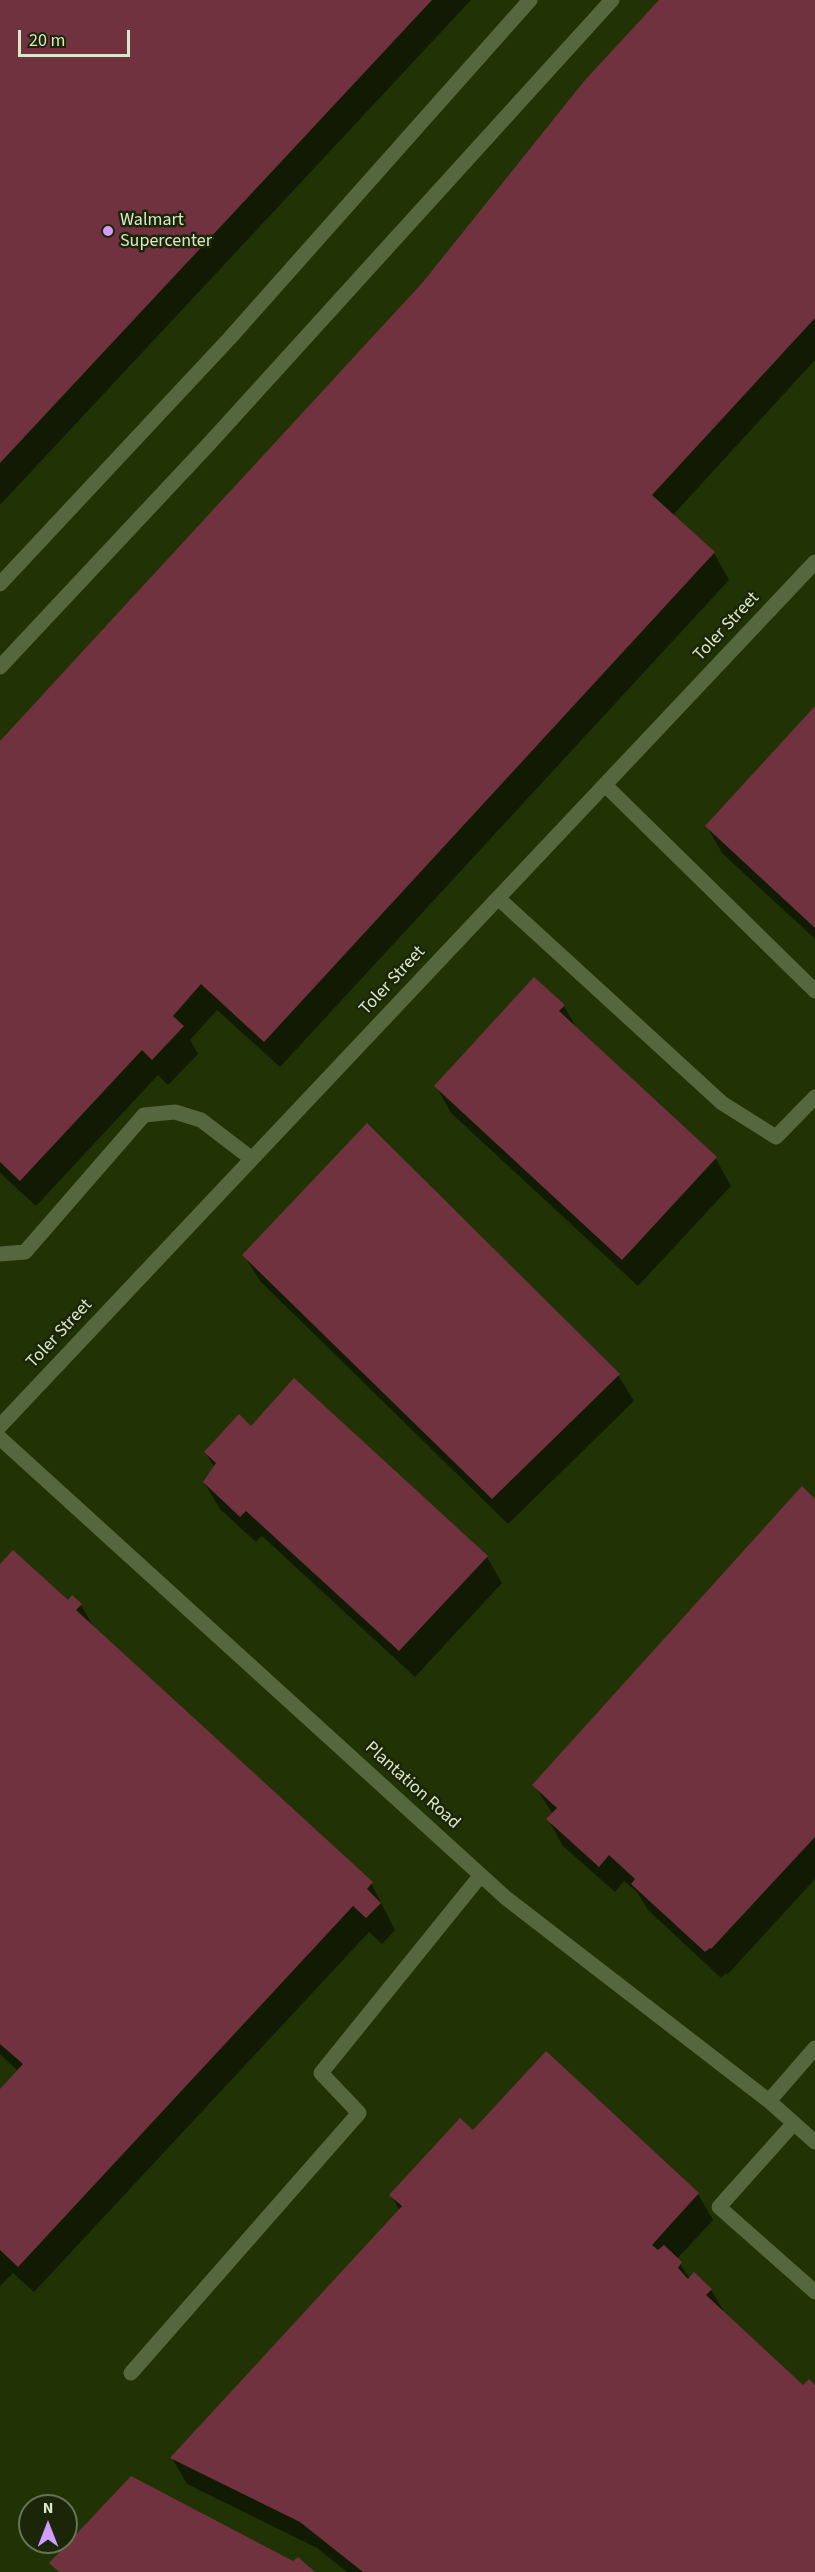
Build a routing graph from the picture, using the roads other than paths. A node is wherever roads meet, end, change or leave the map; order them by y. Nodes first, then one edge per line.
1 (530, 0) edge
2 (612, 0) edge
3 (815, 562) edge
4 (0, 584) edge
5 (0, 667) edge
6 (605, 785) junction
7 (498, 898) junction
8 (815, 992) edge
9 (815, 1097) edge
10 (252, 1159) junction
11 (0, 1254) edge
12 (0, 1426) edge
13 (0, 1438) edge
14 (481, 1875) junction
15 (815, 2048) edge
16 (769, 2101) junction
17 (794, 2123) junction
18 (815, 2142) edge
19 (815, 2292) edge
20 (132, 2373) dead end

1 - 4 street
2 - 5 street
3 - 6 street, Toler Street
6 - 7 street, Toler Street
6 - 8 street
7 - 9 street
7 - 10 street, Toler Street
10 - 11 street
10 - 12 street, Toler Street
13 - 14 street, Plantation Road
14 - 16 street, Plantation Road
14 - 20 street
15 - 16 street
16 - 17 street, Plantation Road
17 - 18 street, Plantation Road
17 - 19 street

